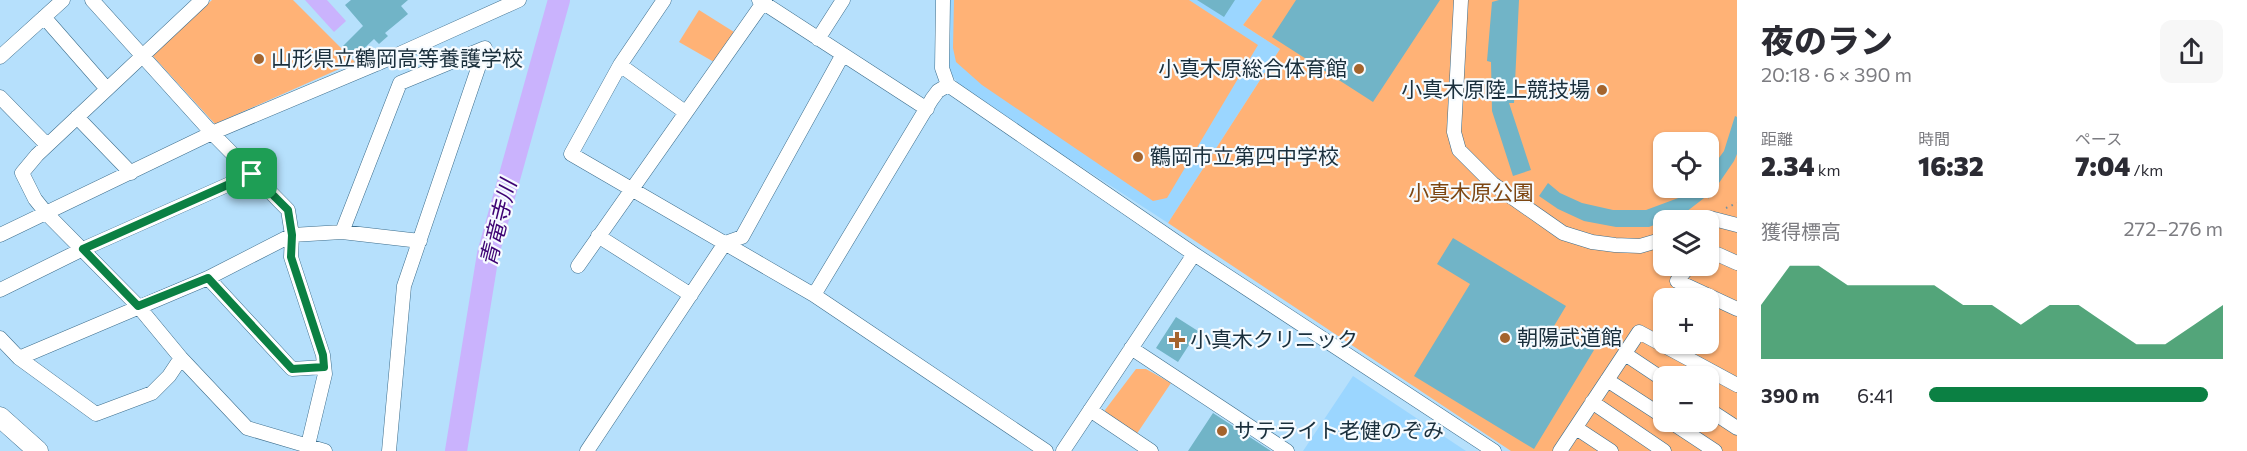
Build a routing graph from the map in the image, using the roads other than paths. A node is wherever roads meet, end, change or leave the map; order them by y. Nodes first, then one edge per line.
1 (63, 0) edge
2 (92, 0) edge
3 (202, 0) edge
4 (519, 0) edge
5 (664, 0) edge
6 (843, 0) edge
7 (943, 0) edge
8 (1461, 0) edge
9 (762, 1) edge
10 (44, 16) junction
11 (818, 39) junction
12 (143, 54) junction
13 (842, 56) junction
14 (0, 57) edge
15 (388, 59) junction
16 (620, 65) junction
17 (400, 83) junction
18 (948, 86) junction
19 (106, 89) junction
20 (0, 97) edge
21 (927, 109) junction
22 (686, 112) junction
23 (77, 117) junction
24 (212, 133) junction
25 (47, 145) junction
26 (131, 173) junction
27 (252, 174) junction
28 (632, 188) junction
29 (47, 214) junction
30 (1719, 220) edge
31 (1737, 225) edge
32 (342, 232) junction
33 (0, 235) edge
34 (292, 235) junction
35 (598, 236) junction
36 (420, 241) junction
37 (1653, 242) edge
38 (725, 243) junction
39 (83, 249) junction
40 (1194, 254) junction
41 (1719, 255) edge
42 (1737, 263) edge
43 (578, 266) dead end
44 (1681, 276) edge
45 (208, 278) junction
46 (0, 290) edge
47 (691, 295) junction
48 (814, 295) junction
49 (138, 306) junction
50 (1737, 309) edge
51 (0, 338) edge
52 (1131, 348) junction
53 (1624, 354) junction
54 (19, 358) junction
55 (181, 358) junction
56 (324, 367) junction
57 (1653, 373) edge
58 (1607, 380) junction
59 (1737, 385) edge
60 (1592, 402) junction
61 (1090, 410) junction
62 (1653, 410) edge
63 (0, 417) edge
64 (1719, 417) edge
65 (1575, 428) junction
66 (1737, 428) edge
67 (1686, 432) edge
68 (308, 445) junction
69 (38, 451) edge
70 (325, 451) edge
71 (390, 451) edge
72 (587, 451) edge
73 (1046, 451) edge
74 (1063, 451) edge
75 (1151, 451) edge
76 (1287, 451) edge
77 (1494, 451) edge
78 (1560, 451) edge
79 (1611, 451) edge
80 (1664, 451) edge
81 (1715, 451) edge

1 - 10 street
2 - 12 street
3 - 12 street
4 - 15 street
5 - 16 street
6 - 11 street
7 - 18 street
8 - 37 street
9 - 11 street
9 - 22 street
10 - 14 street
10 - 19 street
11 - 13 street
12 - 19 street
12 - 24 street
13 - 21 street
13 - 38 street
15 - 17 street
15 - 24 street
16 - 22 street
16 - 28 street
17 - 32 street
17 - 36 street
18 - 21 street
18 - 40 street
19 - 23 street
20 - 25 street
21 - 48 street
22 - 28 street
23 - 25 street
23 - 26 street
24 - 26 street
24 - 27 street
25 - 29 street
26 - 29 street
27 - 34 street
27 - 39 street
28 - 35 street
28 - 38 street
29 - 33 street
29 - 39 street
30 - 31 street
32 - 34 street
32 - 36 street
34 - 45 street
34 - 56 street
35 - 43 street
35 - 47 street
36 - 71 street
38 - 47 street
38 - 48 street
39 - 46 street
39 - 49 street
40 - 52 street
40 - 77 street
41 - 42 street
44 - 50 street
45 - 49 street
45 - 56 street
47 - 72 street
48 - 73 street
49 - 54 street
49 - 55 street
51 - 54 street
52 - 61 street
52 - 76 street
53 - 57 street
53 - 58 street
53 - 59 street
54 - 55 street
55 - 68 street
56 - 68 street
58 - 60 street
58 - 62 street
60 - 65 street
60 - 80 street
61 - 74 street
61 - 75 street
63 - 69 highway
64 - 66 street
65 - 78 street
65 - 79 street
67 - 81 street
68 - 70 street

